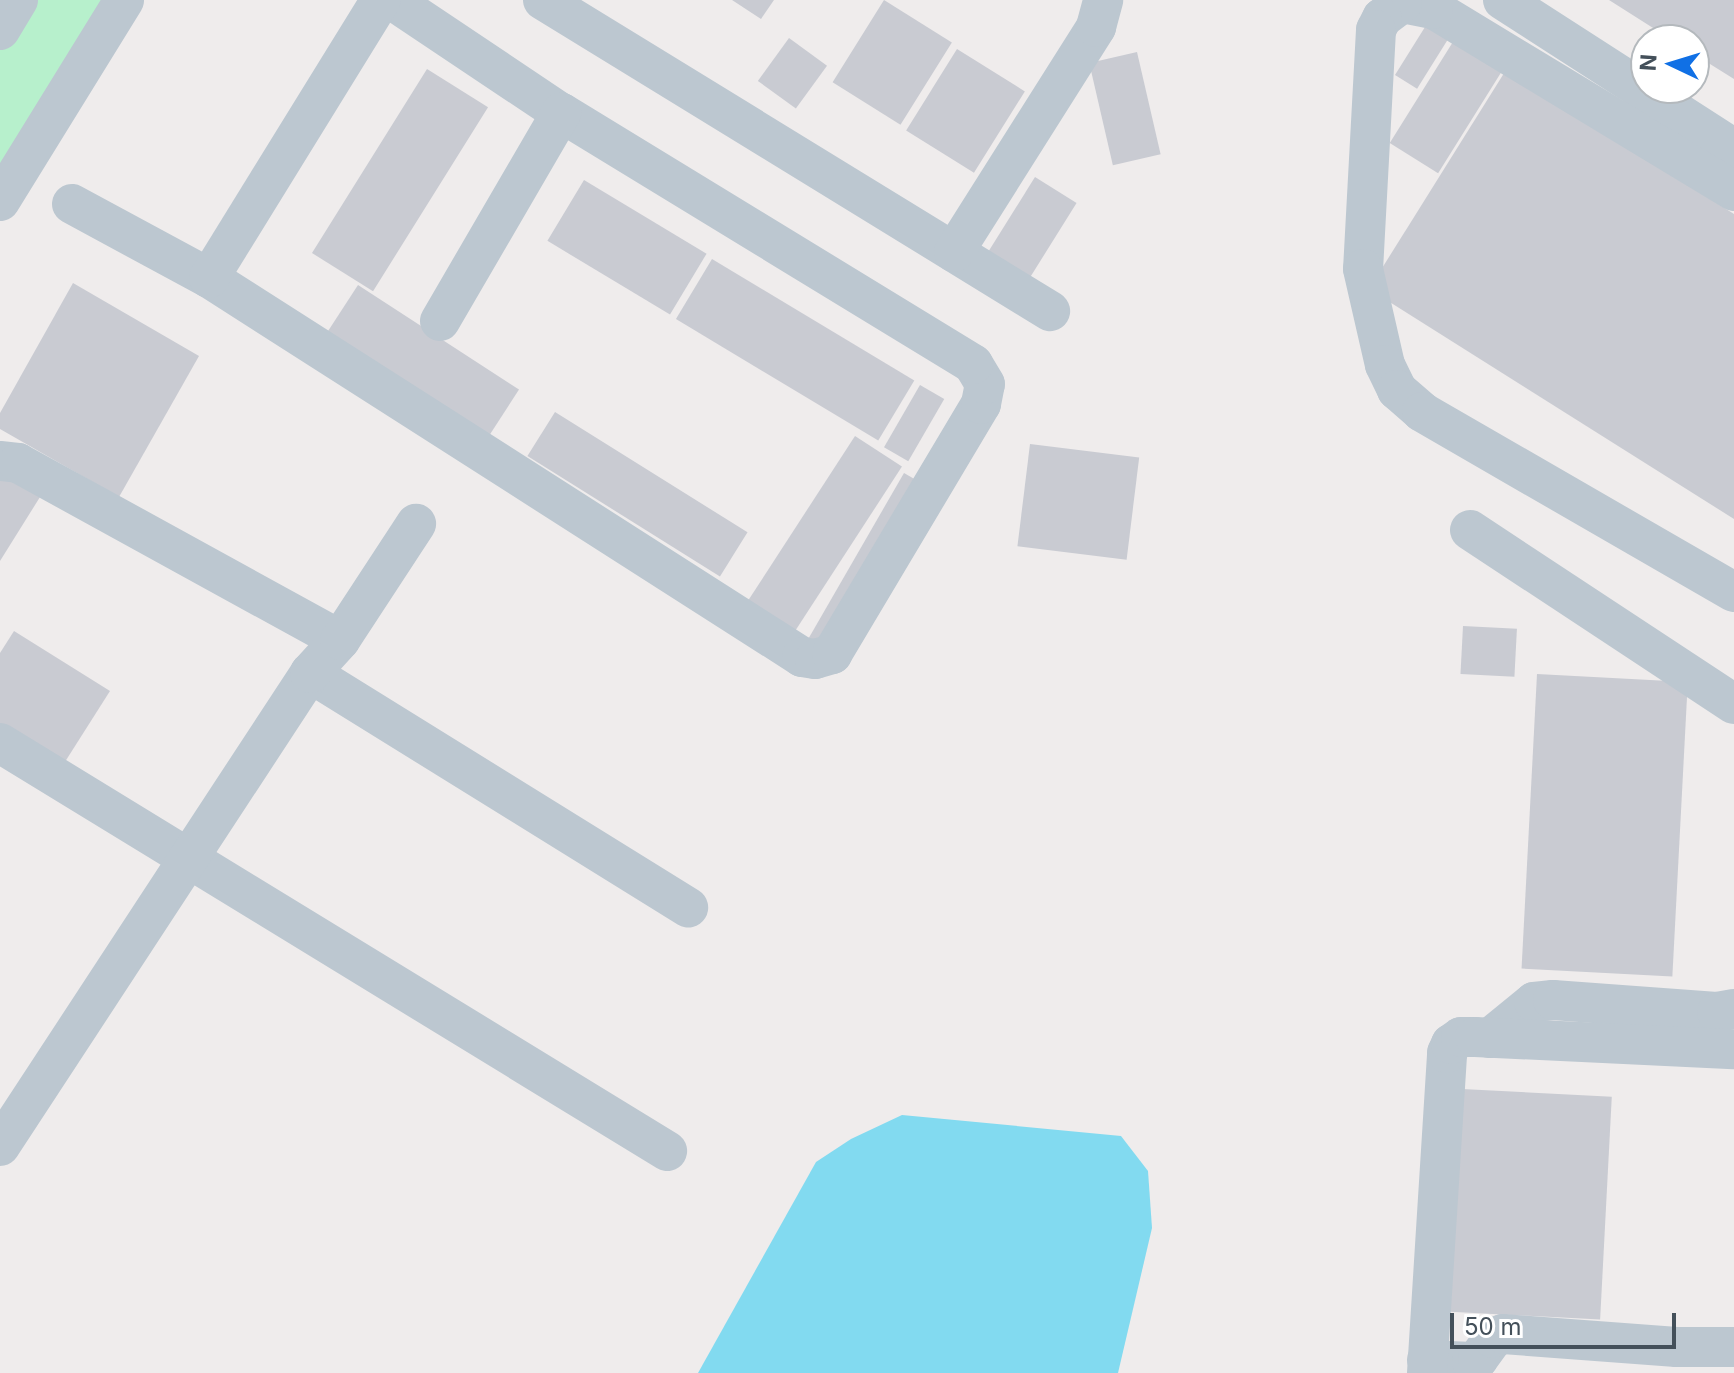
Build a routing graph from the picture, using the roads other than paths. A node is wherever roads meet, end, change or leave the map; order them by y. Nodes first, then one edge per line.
1 (18, 0) edge
2 (124, 0) edge
3 (381, 0) edge
4 (392, 0) edge
5 (543, 0) edge
6 (1103, 0) edge
7 (1503, 0) edge
8 (0, 30) edge
9 (561, 113) junction
10 (1734, 149) edge
11 (1734, 191) edge
12 (0, 201) edge
13 (72, 204) dead end
14 (954, 252) junction
15 (209, 278) junction
16 (1050, 311) dead end
17 (440, 321) dead end
18 (0, 461) edge
19 (416, 524) dead end
20 (1470, 530) dead end
21 (1734, 592) edge
22 (340, 640) junction
23 (310, 673) junction
24 (1734, 704) edge
25 (0, 743) edge
26 (190, 861) junction
27 (688, 907) dead end
28 (1734, 1009) edge
29 (1490, 1038) junction
30 (1734, 1049) edge
31 (0, 1146) edge
32 (667, 1151) dead end
33 (1734, 1347) edge
34 (1676, 1360) edge
35 (1427, 1366) edge

1 - 8 street
2 - 12 street
3 - 15 street
4 - 9 street
5 - 14 street
6 - 14 street
7 - 10 street
9 - 15 street
9 - 17 street
11 - 21 street
13 - 15 street
14 - 16 street
18 - 22 street
19 - 22 street
20 - 24 street
22 - 23 street
23 - 26 street
23 - 27 street
25 - 26 street
26 - 31 street
26 - 32 street
28 - 29 street
29 - 30 street
29 - 35 street
33 - 34 street
34 - 35 street

